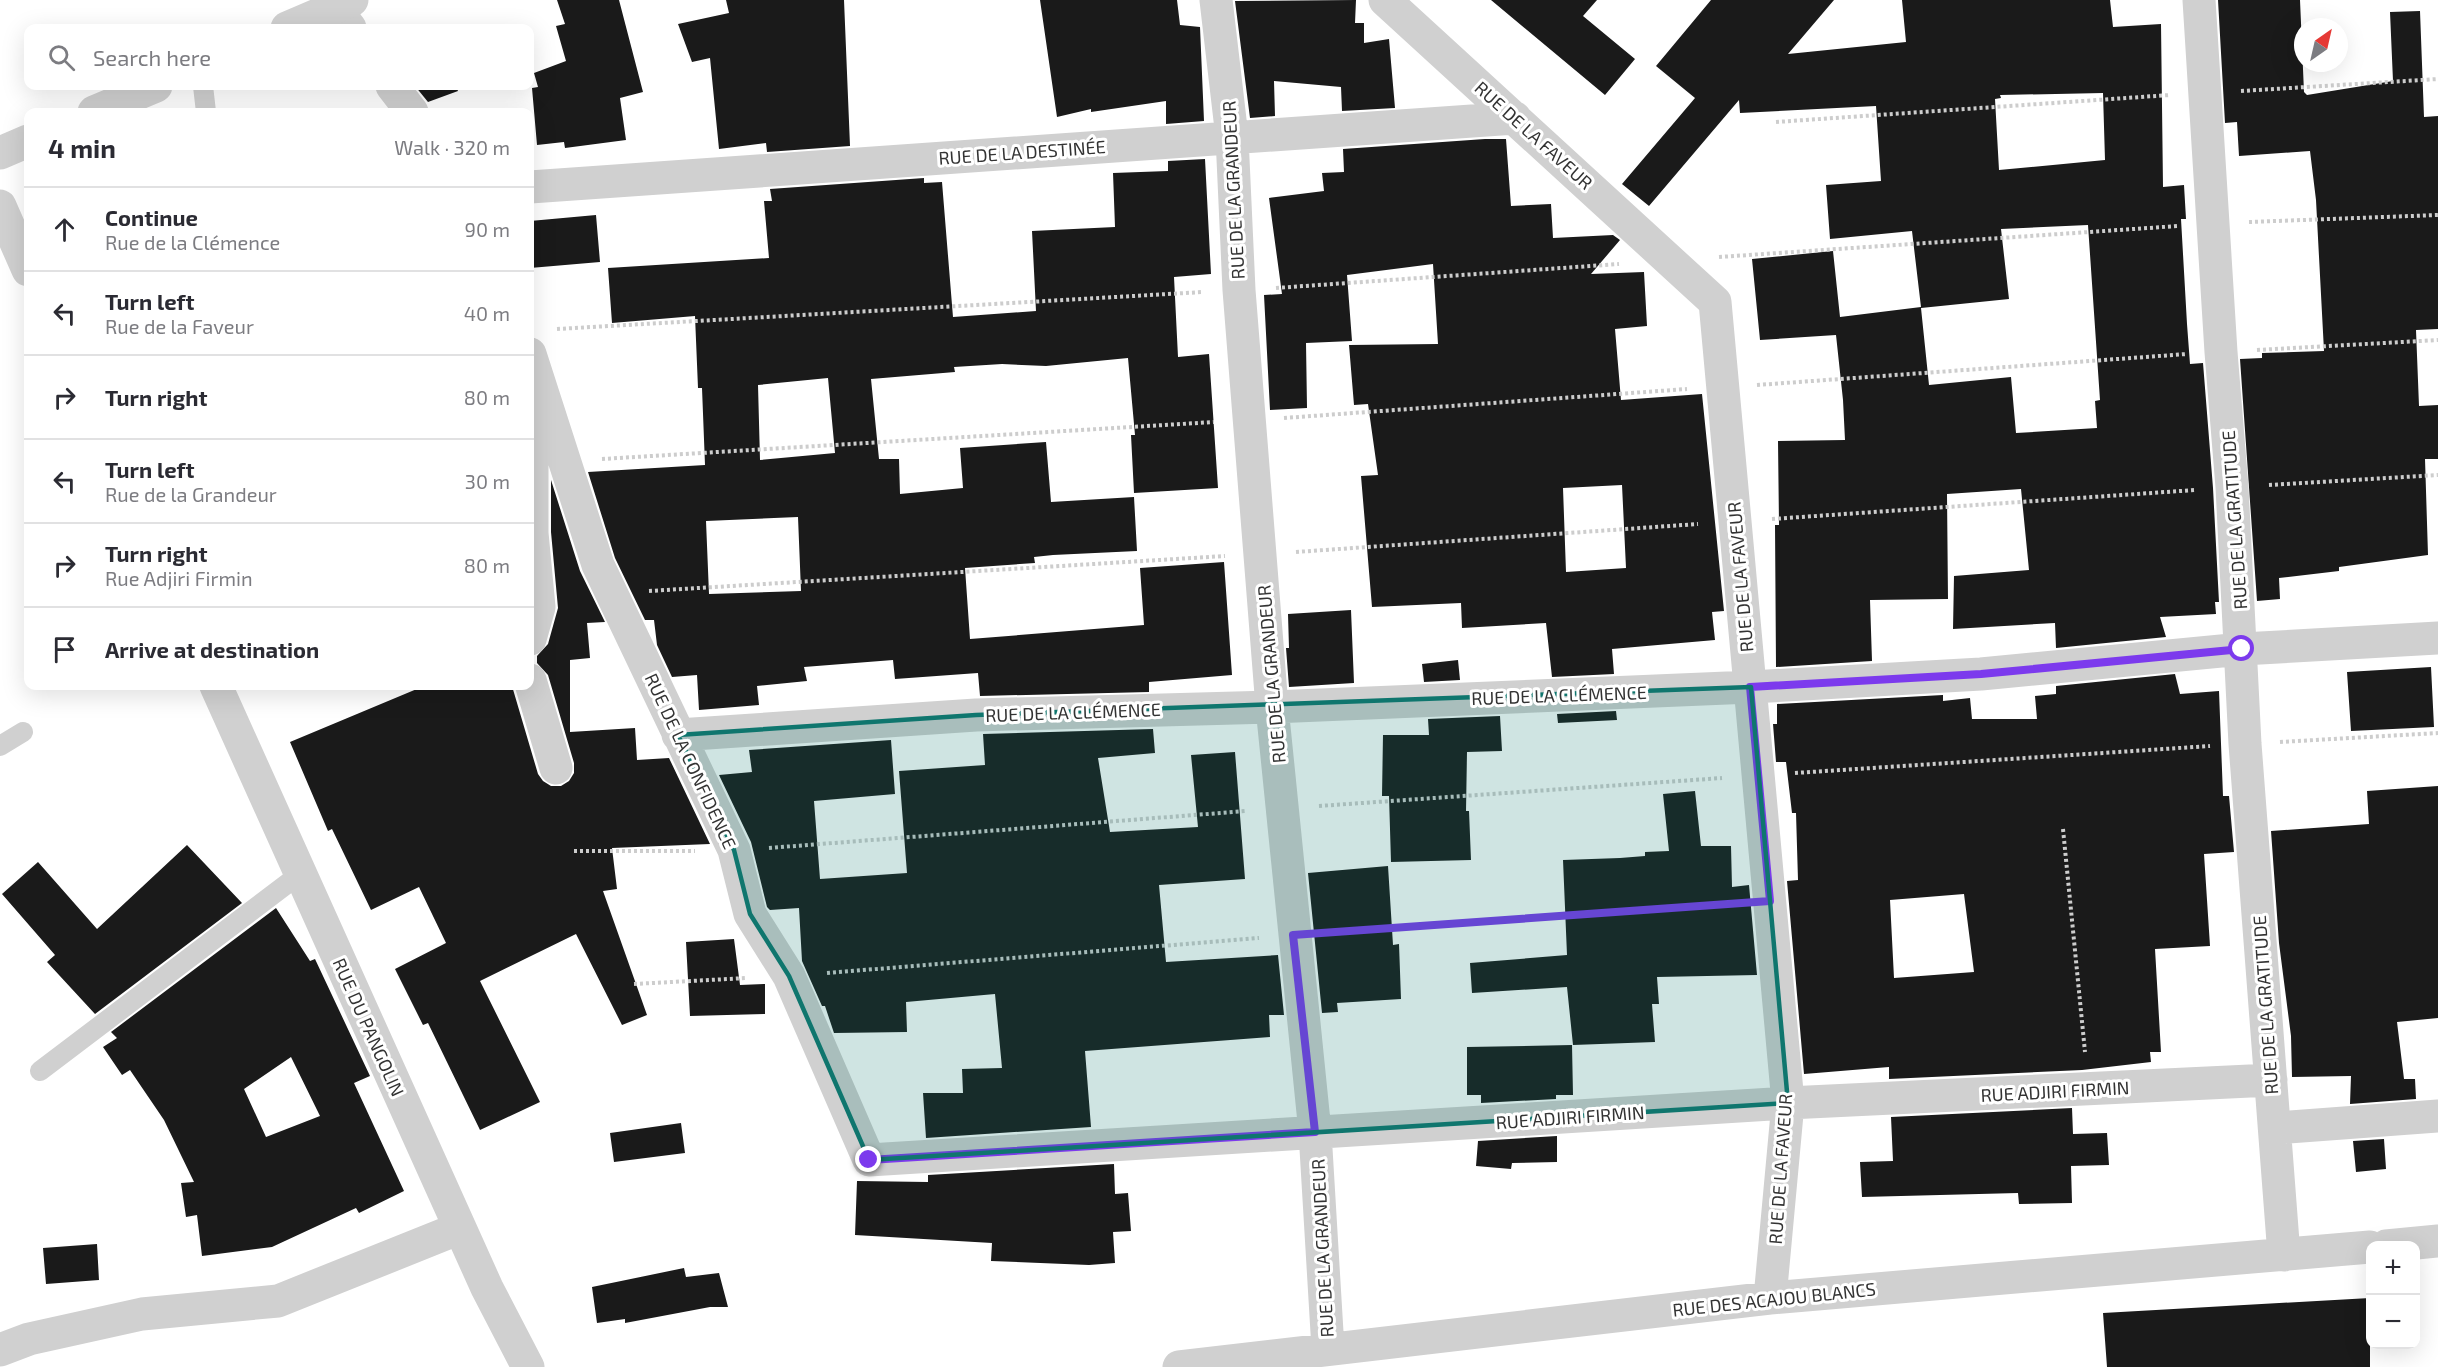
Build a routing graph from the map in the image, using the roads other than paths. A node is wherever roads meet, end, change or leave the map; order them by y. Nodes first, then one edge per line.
1 (1216, 0) edge
2 (1384, 0) edge
3 (2199, 0) edge
4 (346, 12) edge
5 (302, 24) edge
6 (146, 90) edge
7 (203, 90) edge
8 (395, 90) edge
9 (103, 108) edge
10 (206, 108) edge
11 (409, 108) edge
12 (1515, 118) junction
13 (1232, 137) junction
14 (24, 143) edge
15 (0, 153) edge
16 (534, 187) edge
17 (0, 206) edge
18 (24, 261) edge
19 (534, 367) edge
20 (540, 387) junction
21 (534, 445) edge
22 (534, 558) edge
23 (534, 623) edge
24 (2438, 638) edge
25 (2242, 649) junction
26 (1750, 687) junction
27 (218, 690) edge
28 (533, 690) edge
29 (1272, 707) junction
30 (23, 732) dead end
31 (678, 735) junction
32 (0, 746) edge
33 (556, 768) dead end
34 (300, 874) junction
35 (40, 1071) dead end
36 (2271, 1080) junction
37 (1788, 1103) junction
38 (2438, 1116) edge
39 (2275, 1128) junction
40 (1315, 1132) junction
41 (869, 1160) joint
42 (460, 1228) junction
43 (2438, 1241) edge
44 (2420, 1242) edge
45 (2366, 1247) edge
46 (2284, 1255) junction
47 (1770, 1298) junction
48 (1328, 1349) junction
49 (0, 1350) edge
50 (528, 1367) edge
51 (1179, 1367) edge

1 - 13 street, RUE DE LA GRANDEUR
2 - 12 street, RUE DE LA FAVEUR
3 - 25 street, RUE DE LA GRATITUDE
4 - 5 street
6 - 9 street
7 - 10 lane
8 - 11 street
12 - 13 street, RUE DE LA DESTINÉE
12 - 26 street, RUE DE LA FAVEUR
13 - 16 street, RUE DE LA DESTINÉE
13 - 29 street, RUE DE LA GRANDEUR
14 - 15 street
17 - 18 street
19 - 20 street, RUE DE LA CONFIDENCE
20 - 21 street
20 - 31 street, RUE DE LA CONFIDENCE
22 - 23 street
24 - 25 street, RUE DE LA CLÉMENCE
25 - 26 street, RUE DE LA CLÉMENCE
25 - 36 street, RUE DE LA GRATITUDE
26 - 29 street, RUE DE LA CLÉMENCE
26 - 37 street, RUE DE LA FAVEUR
27 - 34 street, RUE DU PANGOLIN
28 - 33 street
29 - 31 street, RUE DE LA CLÉMENCE
29 - 40 street, RUE DE LA GRANDEUR
30 - 32 lane
31 - 41 street, RUE DE LA CONFIDENCE
34 - 35 lane
34 - 42 street, RUE DU PANGOLIN
36 - 37 street, RUE ADJIRI FIRMIN
36 - 39 street, RUE DE LA GRATITUDE
37 - 40 street, RUE ADJIRI FIRMIN
37 - 47 street, RUE DE LA FAVEUR
38 - 39 street
39 - 46 street, RUE DE LA GRATITUDE
40 - 41 street, RUE ADJIRI FIRMIN
40 - 48 street, RUE DE LA GRANDEUR
42 - 49 street
42 - 50 street, RUE DU PANGOLIN
43 - 44 street
45 - 46 street, RUE DES ACAJOU BLANCS
46 - 47 street, RUE DES ACAJOU BLANCS
47 - 48 street, RUE DES ACAJOU BLANCS
48 - 51 street, RUE DES ACAJOU BLANCS

